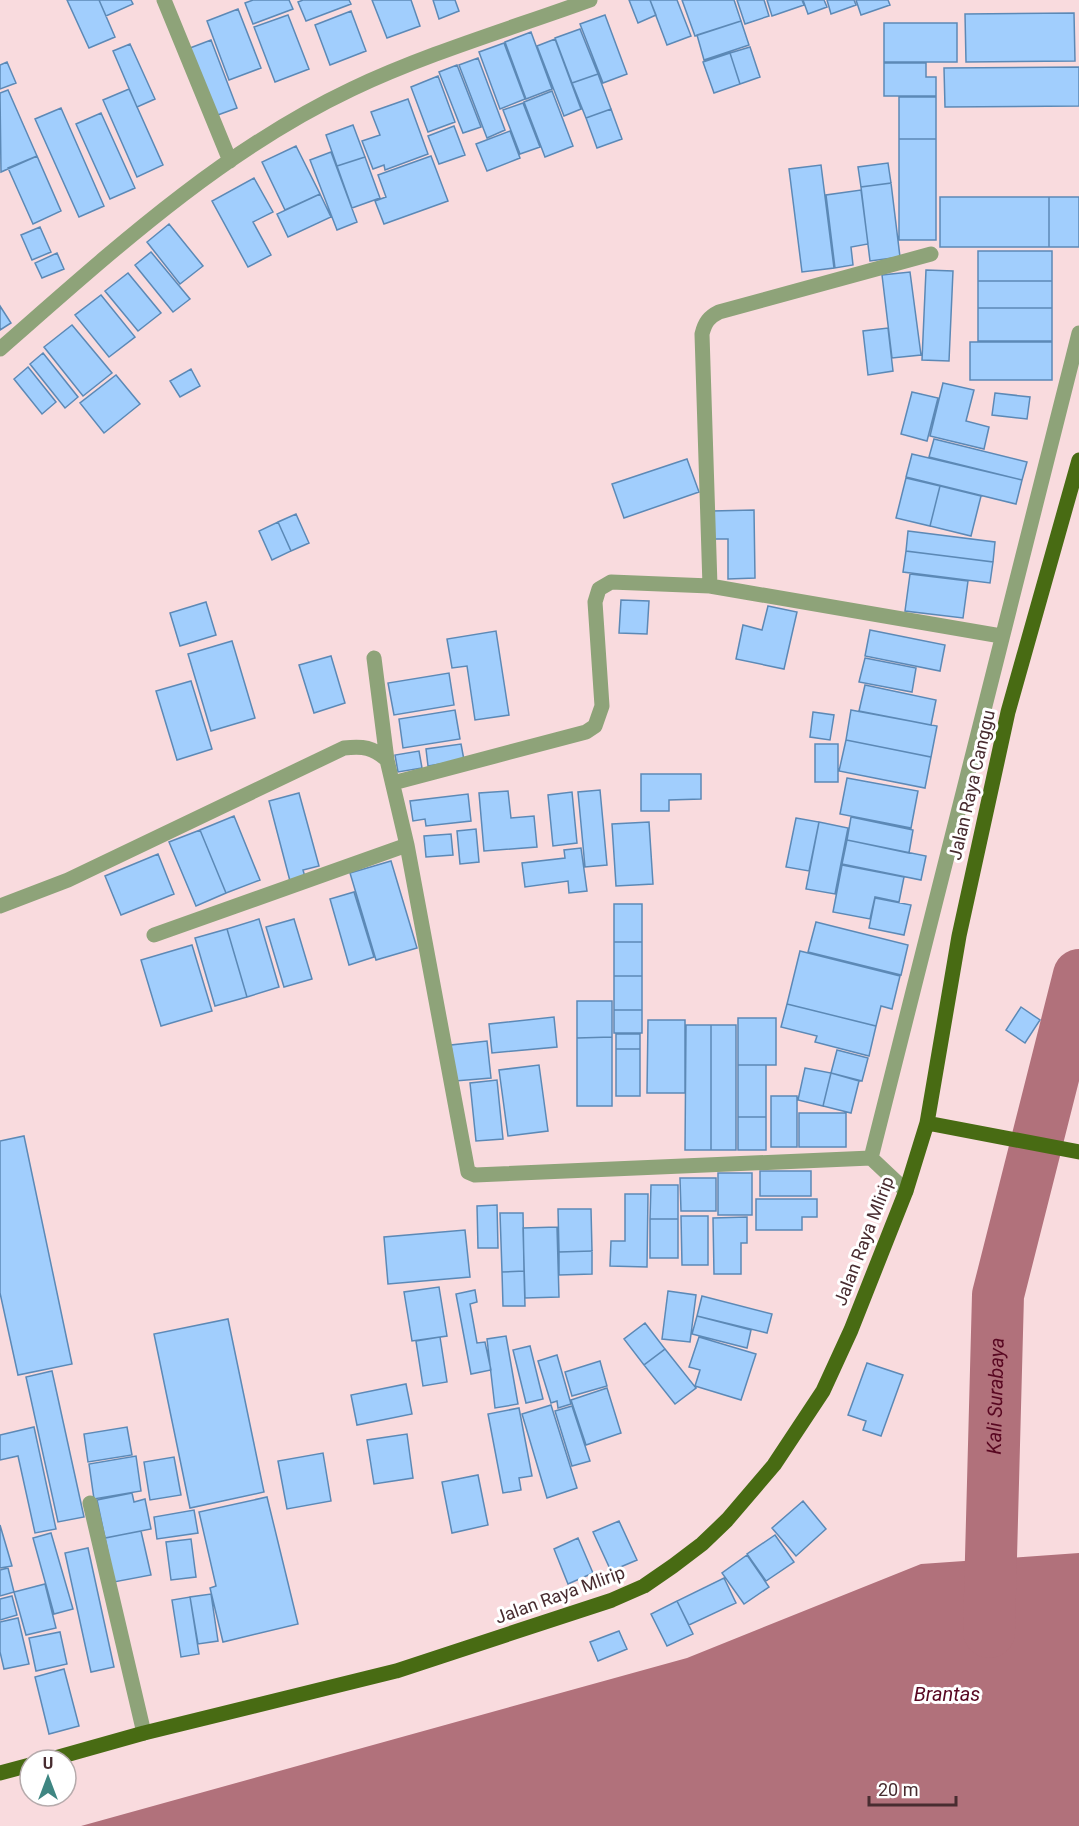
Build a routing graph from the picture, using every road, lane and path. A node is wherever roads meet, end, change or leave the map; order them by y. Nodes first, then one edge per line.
1 (164, 0) edge
2 (590, 0) edge
3 (230, 160) junction
4 (931, 254) dead end
5 (1079, 333) edge
6 (0, 349) edge
7 (1079, 460) edge
8 (710, 586) junction
9 (1001, 636) junction
10 (374, 658) dead end
11 (387, 760) junction
12 (393, 783) junction
13 (407, 845) junction
14 (0, 906) edge
15 (154, 935) dead end
16 (927, 1123) junction
17 (1079, 1152) edge
18 (871, 1158) junction
19 (906, 1191) junction
20 (90, 1503) dead end
21 (144, 1733) junction
22 (78, 1752) edge
23 (18, 1768) edge
24 (0, 1773) edge

1 - 3 street
2 - 3 street
3 - 6 street
4 - 8 street
5 - 9 street
7 - 16 main road, Jalan Raya Canggu
8 - 9 street
8 - 12 street
9 - 18 street
10 - 11 street
11 - 12 street
11 - 14 street
12 - 13 street
13 - 15 street
13 - 18 street
16 - 17 main road
16 - 19 main road, Jalan Raya Mlirip
18 - 19 street
19 - 21 main road, Jalan Raya Mlirip
20 - 21 street
21 - 22 main road, Jalan Raya Mlirip
23 - 24 main road

